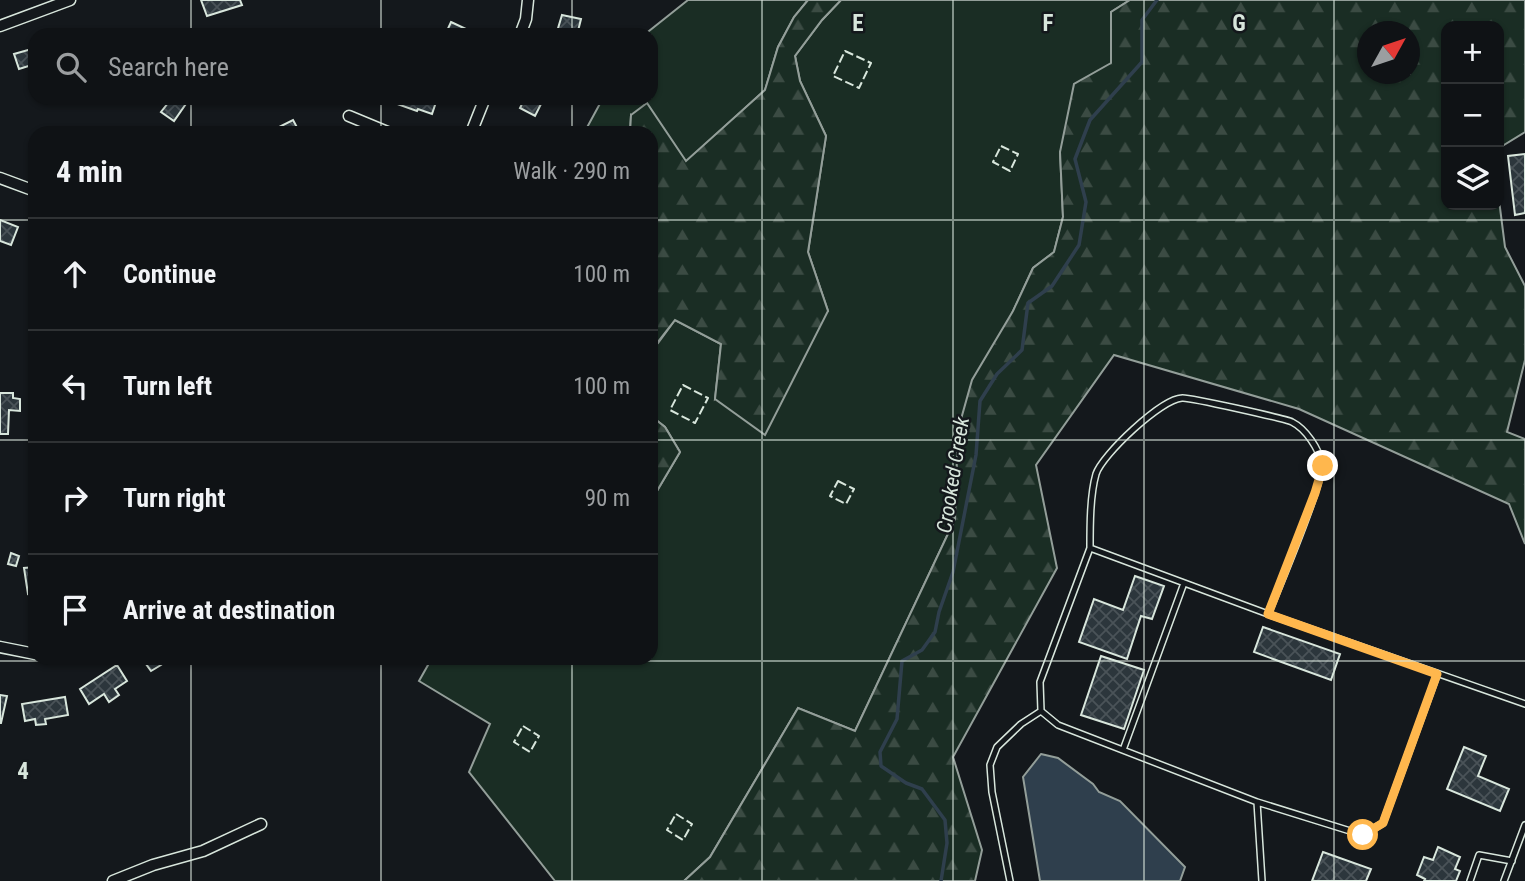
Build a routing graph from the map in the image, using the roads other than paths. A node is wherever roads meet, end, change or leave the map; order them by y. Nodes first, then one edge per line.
1 (70, 0) edge
2 (528, 0) edge
3 (54, 2) edge
4 (0, 26) edge
5 (523, 28) edge
6 (482, 105) edge
7 (349, 116) dead end
8 (373, 126) edge
9 (474, 126) edge
10 (0, 178) edge
11 (28, 188) edge
12 (1090, 548) junction
13 (1184, 583) junction
14 (1268, 614) junction
15 (0, 647) edge
16 (28, 653) edge
17 (1437, 674) junction
18 (1525, 704) edge
19 (1041, 711) junction
20 (1123, 750) junction
21 (1257, 802) junction
22 (261, 824) dead end
23 (1525, 825) edge
24 (1512, 861) junction
25 (113, 881) edge
26 (1010, 881) edge
27 (1262, 881) edge
28 (1470, 881) edge
29 (1504, 881) edge

1 - 3 street
2 - 5 street
3 - 4 street
6 - 9 street
7 - 8 street
10 - 11 street
12 - 13 lane
12 - 14 lane
12 - 19 lane
13 - 14 lane
13 - 20 lane
14 - 17 lane
15 - 16 street
17 - 18 lane
17 - 21 lane
19 - 20 lane
19 - 26 lane
20 - 21 lane
21 - 27 lane
22 - 25 street
23 - 24 lane
24 - 28 lane
24 - 29 lane

